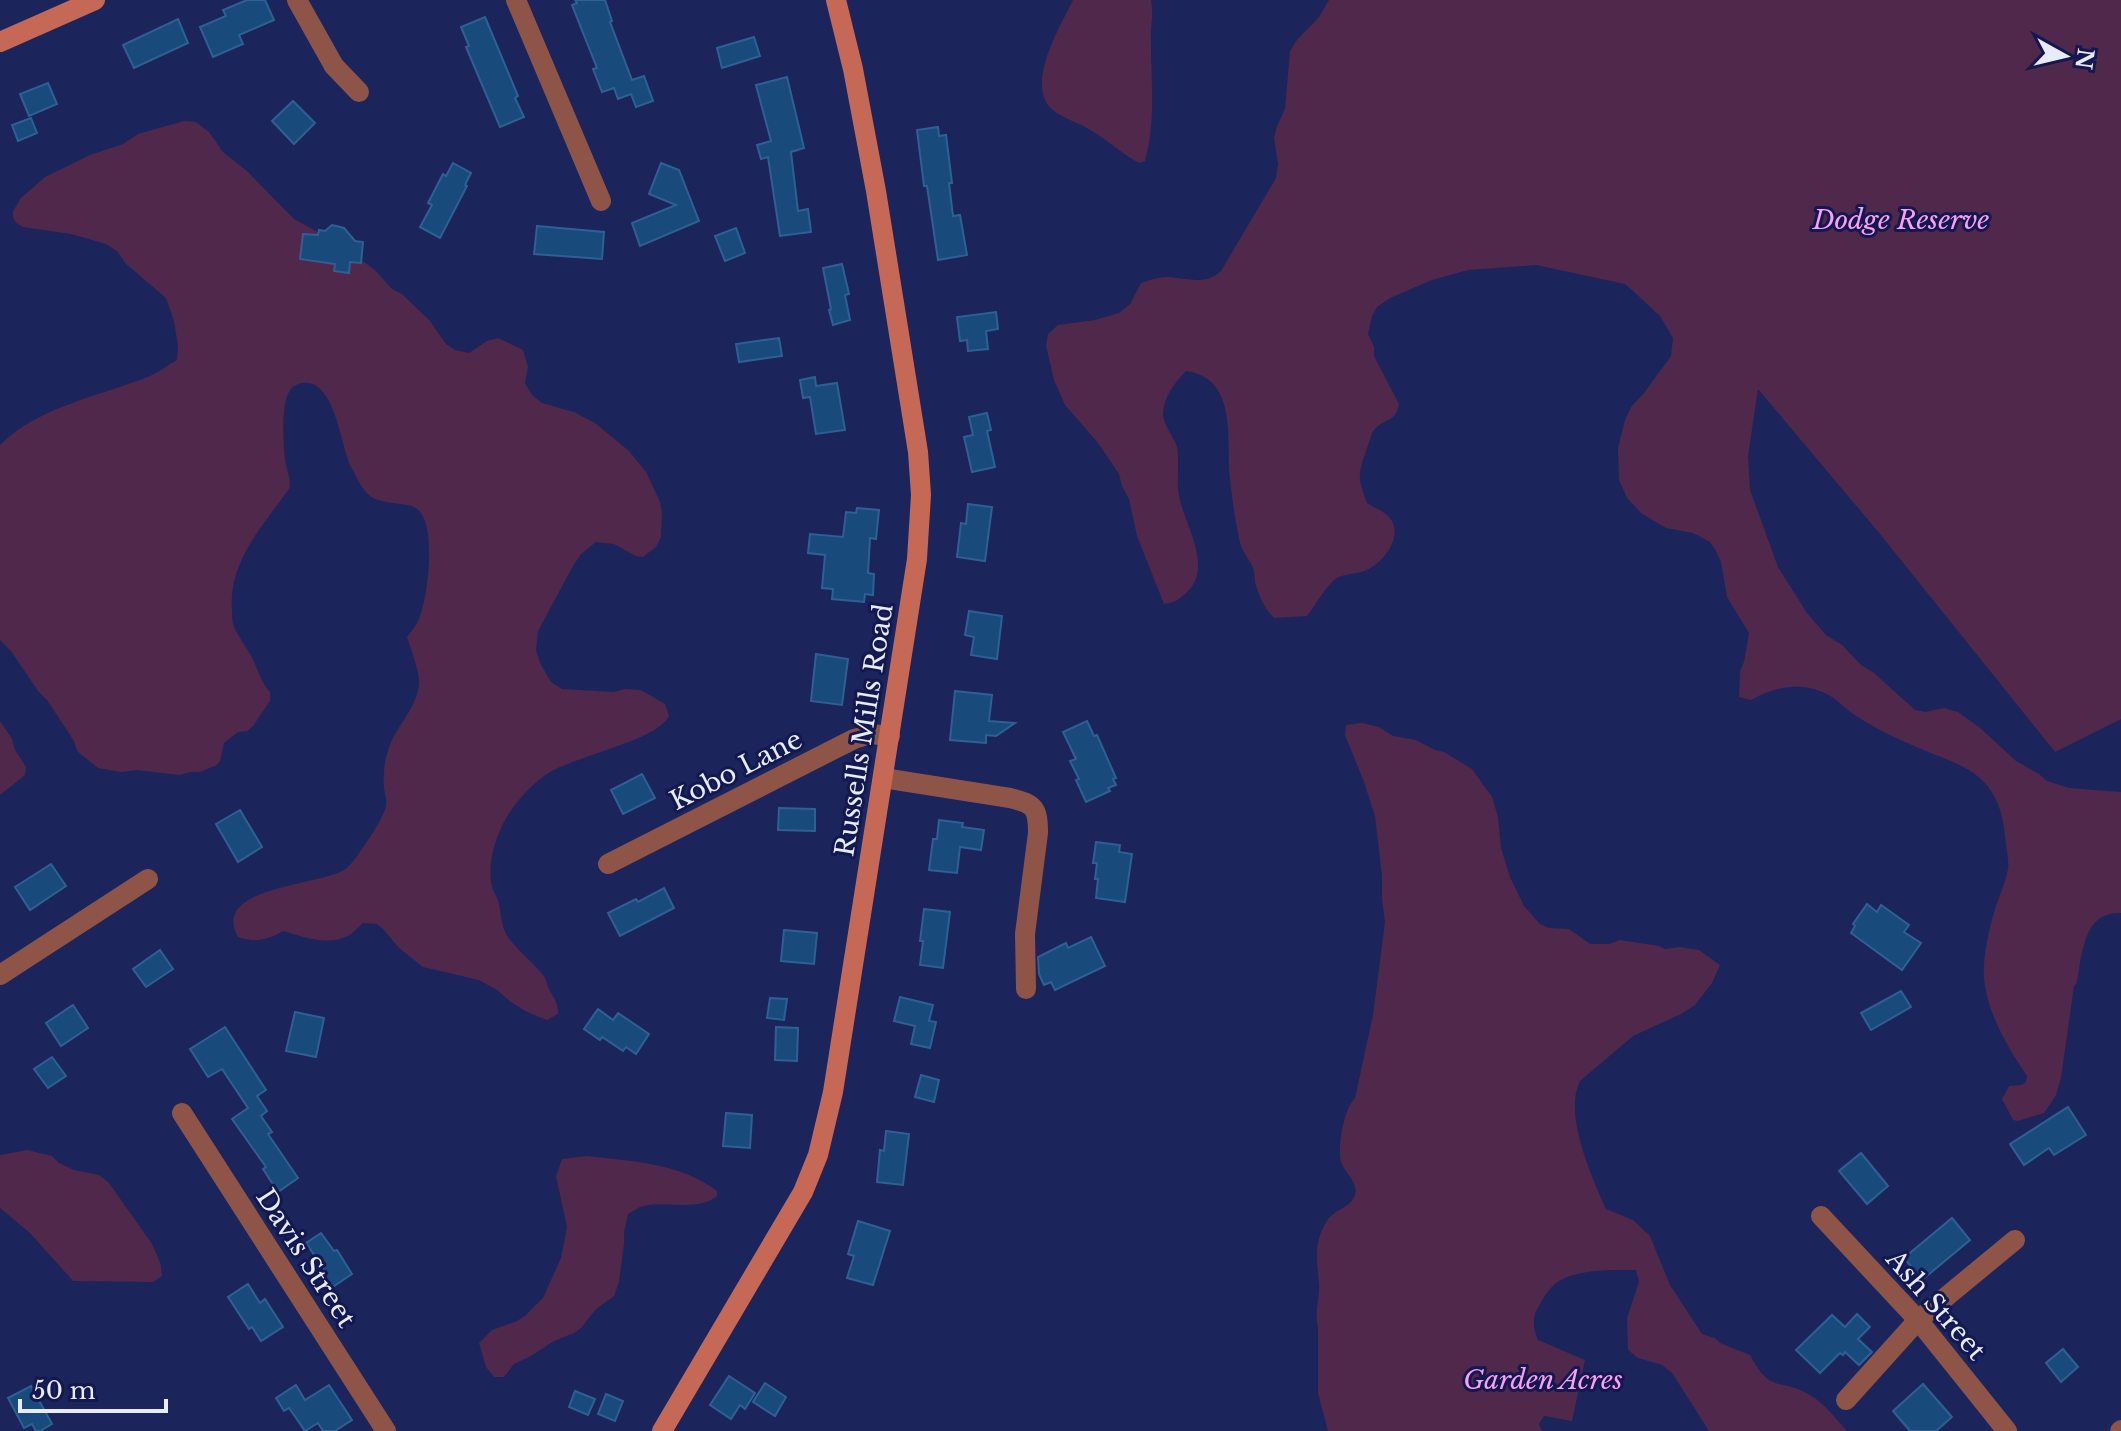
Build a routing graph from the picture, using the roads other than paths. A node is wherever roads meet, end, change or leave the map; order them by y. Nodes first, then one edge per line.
1 (95, 0) edge
2 (297, 0) edge
3 (516, 0) edge
4 (836, 0) edge
5 (0, 42) edge
6 (359, 92) dead end
7 (601, 201) dead end
8 (890, 736) junction
9 (883, 778) junction
10 (608, 864) dead end
11 (148, 879) dead end
12 (0, 975) edge
13 (1026, 989) dead end
14 (182, 1113) dead end
15 (1821, 1216) dead end
16 (2015, 1240) dead end
17 (1918, 1320) junction
18 (1846, 1400) dead end
19 (386, 1431) edge
20 (662, 1431) edge
21 (2007, 1431) edge

1 - 5 main road
2 - 6 street
3 - 7 street
4 - 8 main road, Russells Mills Road
8 - 9 main road, Russells Mills Road
8 - 10 street, Kobo Lane
9 - 13 street
9 - 20 main road, Russells Mills Road
11 - 12 street
14 - 19 street, Davis Street
15 - 17 street, Ash Street
16 - 17 street
17 - 18 street
17 - 21 street, Ash Street

